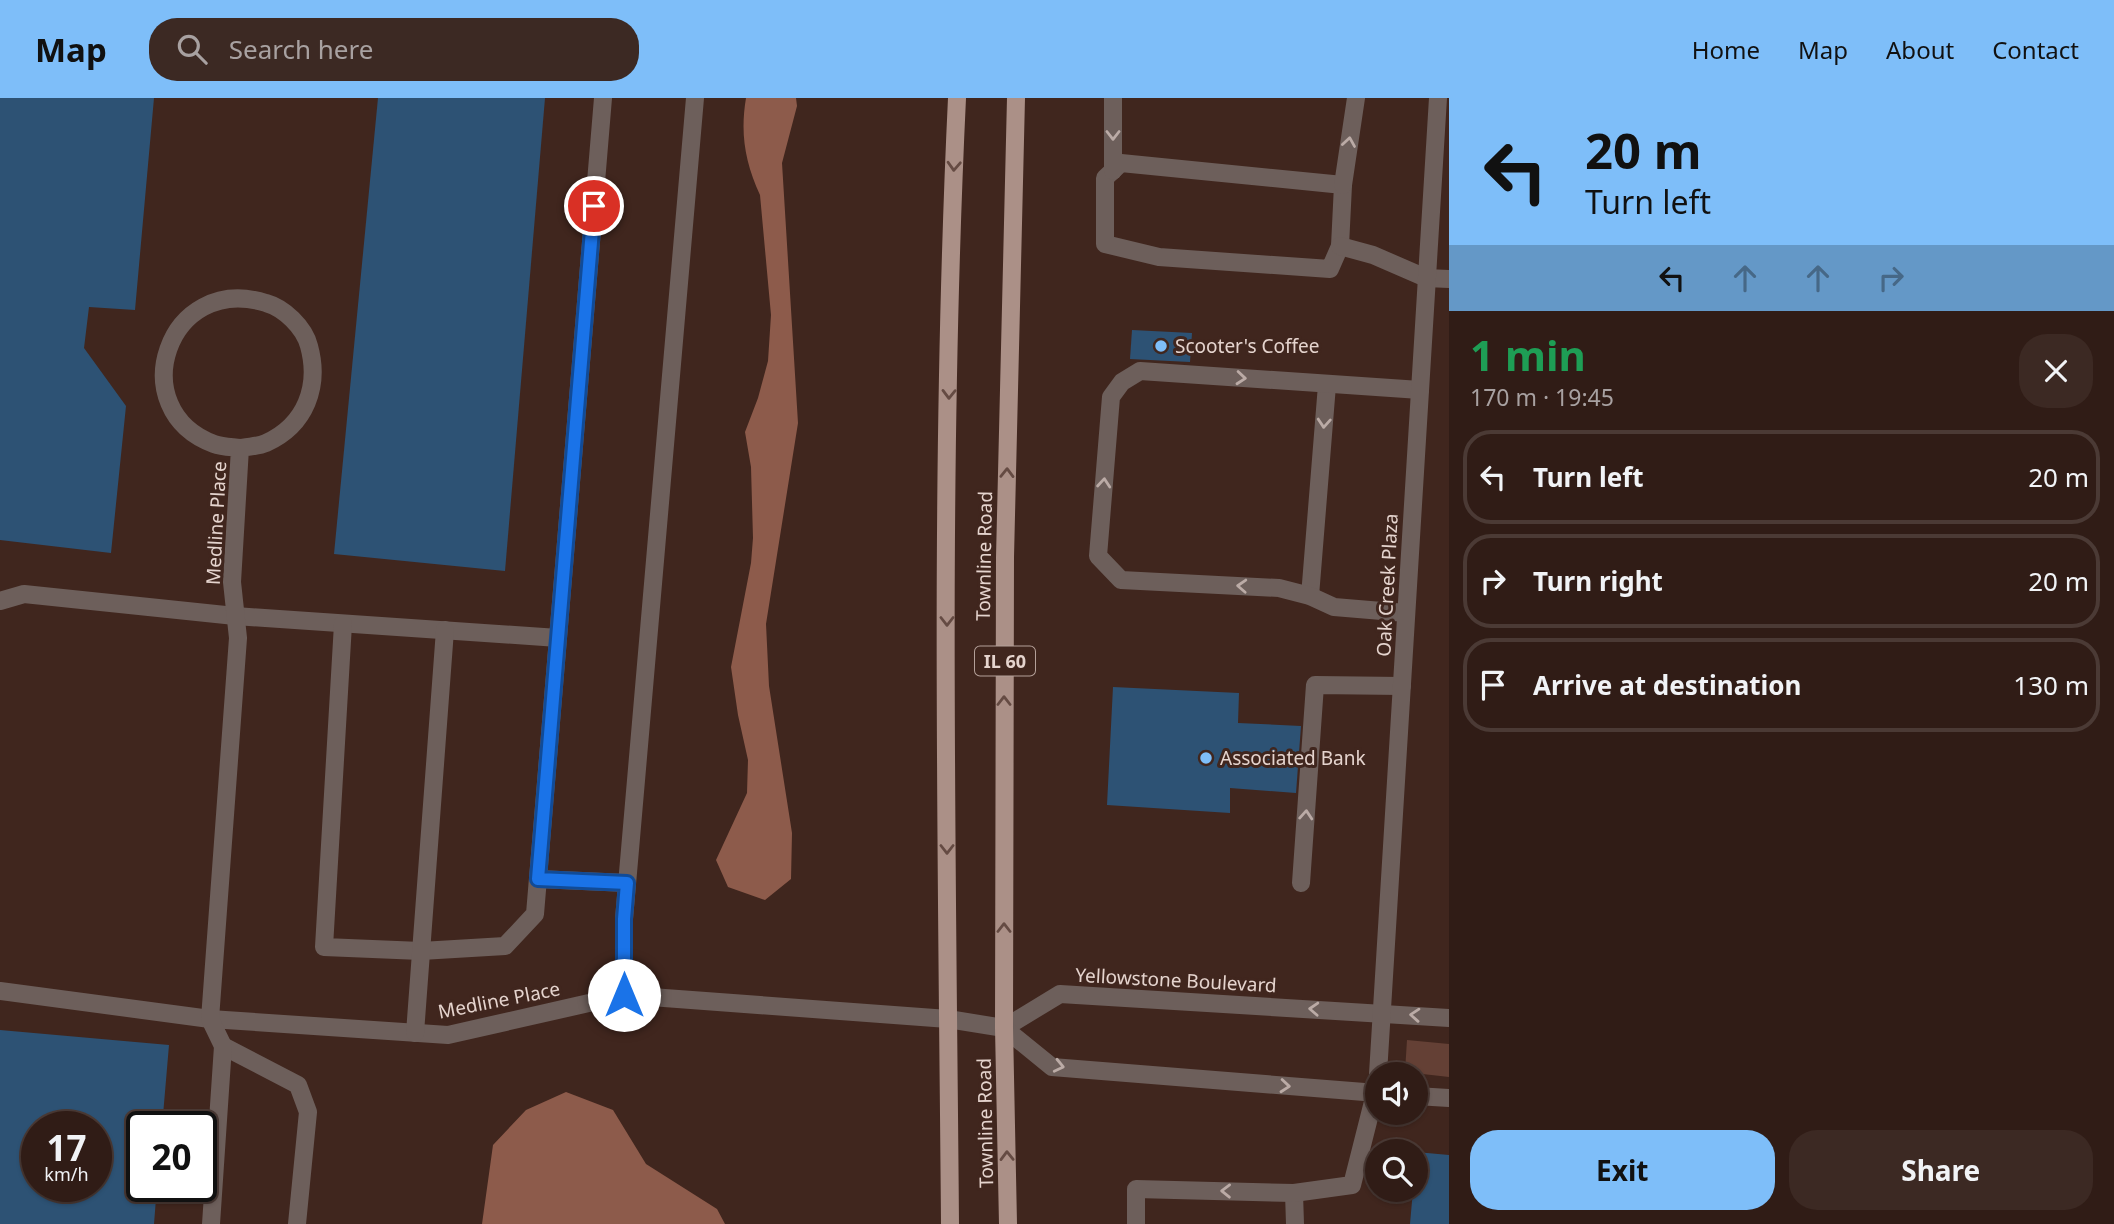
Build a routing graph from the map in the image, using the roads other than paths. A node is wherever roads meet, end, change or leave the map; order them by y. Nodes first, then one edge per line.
1 (604, 98) edge
2 (695, 98) edge
3 (957, 98) edge
4 (1016, 98) edge
5 (1113, 98) edge
6 (1356, 98) edge
7 (1438, 98) edge
8 (1113, 171) junction
9 (1343, 185) junction
10 (1340, 246) junction
11 (1426, 278) junction
12 (1449, 279) edge
13 (1327, 385) junction
14 (1420, 390) junction
15 (240, 448) junction
16 (1310, 596) junction
17 (0, 601) edge
18 (1406, 613) junction
19 (234, 616) junction
20 (344, 624) junction
21 (445, 630) junction
22 (558, 638) junction
23 (1402, 686) junction
24 (538, 879) junction
25 (627, 883) junction
26 (1301, 883) dead end
27 (421, 951) junction
28 (0, 991) edge
29 (624, 995) junction
30 (1382, 1013) junction
31 (1449, 1018) edge
32 (211, 1019) junction
33 (948, 1019) junction
34 (1004, 1028) junction
35 (415, 1033) junction
36 (223, 1046) junction
37 (1379, 1062) edge
38 (1365, 1092) edge
39 (1428, 1097) edge
40 (1449, 1098) edge
41 (1368, 1125) edge
42 (1294, 1193) junction
43 (211, 1224) edge
44 (297, 1224) edge
45 (950, 1224) edge
46 (1008, 1224) edge
47 (1136, 1224) edge
48 (1295, 1224) edge

1 - 22 street
2 - 25 street
3 -> 33 main road, Townline Road / IL 60
34 -> 4 main road, Townline Road / IL 60
5 -> 8 street
9 -> 6 street
7 - 11 street, Oak Creek Plaza
8 - 9 street
8 - 10 street
9 - 10 street
10 - 11 street
11 - 12 street
11 - 14 street, Oak Creek Plaza
13 - 14 street
13 -> 16 street
16 -> 13 street
14 - 18 street, Oak Creek Plaza
15 - 15 street, Medline Place
15 - 19 street, Medline Place
16 - 18 street
17 - 19 street
18 - 23 street, Oak Creek Plaza
19 - 20 street
19 - 32 street, Medline Place
20 - 21 street
20 - 27 street
21 - 22 street
21 - 27 street
22 - 24 street
26 -> 23 street
23 - 30 street, Oak Creek Plaza
24 - 25 street
24 - 27 street
25 - 29 street
27 - 35 street
28 - 32 street
29 - 33 street, Medline Place
29 - 35 street, Medline Place
31 -> 30 street, Yellowstone Boulevard
30 -> 34 street, Yellowstone Boulevard
30 - 37 street, Oak Creek Plaza
32 - 35 street, Medline Place
32 - 36 street, Medline Place
33 - 34 street, Medline Place
33 - 45 main road, Townline Road / IL 60
34 -> 38 street
46 -> 34 main road, Townline Road / IL 60
36 - 43 street, Medline Place
36 - 44 street
39 - 40 street
41 - 42 street
42 -> 47 street
42 - 48 street

